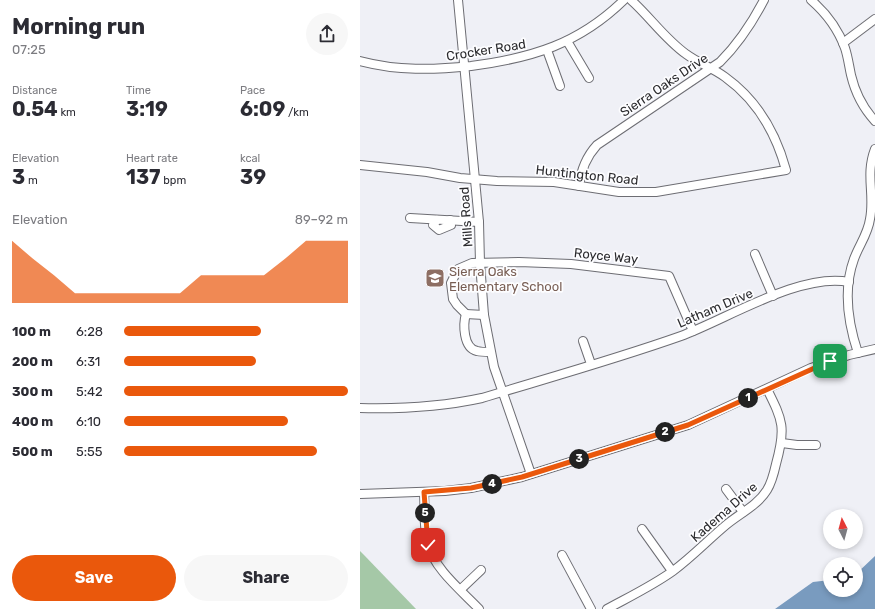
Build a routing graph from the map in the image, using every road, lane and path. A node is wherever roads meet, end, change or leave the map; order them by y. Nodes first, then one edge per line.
1 (458, 0) edge
2 (624, 0) edge
3 (631, 0) edge
4 (764, 0) edge
5 (811, 0) edge
6 (875, 19) edge
7 (567, 41) junction
8 (843, 43) junction
9 (547, 50) junction
10 (360, 62) edge
11 (464, 66) junction
12 (711, 68) junction
13 (589, 78) dead end
14 (560, 86) dead end
15 (875, 122) edge
16 (875, 149) edge
17 (360, 165) edge
18 (475, 179) junction
19 (579, 186) junction
20 (410, 218) dead end
21 (479, 222) junction
22 (756, 254) dead end
23 (480, 263) junction
24 (849, 282) junction
25 (773, 296) junction
26 (466, 314) junction
27 (484, 315) junction
28 (693, 331) junction
29 (584, 341) dead end
30 (875, 349) edge
31 (490, 352) junction
32 (858, 353) junction
33 (591, 364) junction
34 (767, 389) junction
35 (503, 392) junction
36 (360, 408) edge
37 (782, 443) junction
38 (816, 445) dead end
39 (531, 474) junction
40 (726, 489) dead end
41 (424, 492) junction
42 (360, 494) edge
43 (743, 512) junction
44 (642, 529) dead end
45 (562, 555) dead end
46 (481, 570) dead end
47 (672, 571) junction
48 (461, 590) junction
49 (479, 609) edge
50 (591, 609) edge
51 (606, 609) edge

1 - 11 street, Mills Road
2 - 7 street, Crocker Road
3 - 12 street
4 - 12 street, Sierra Oaks Drive
5 - 8 street
6 - 8 street
7 - 9 street, Crocker Road
7 - 13 street
8 - 15 street
9 - 11 street, Crocker Road
9 - 14 street
10 - 11 street, Crocker Road
11 - 18 street, Mills Road
12 - 19 street, Sierra Oaks Drive
12 - 19 street, Huntington Road
16 - 24 street
17 - 18 street, Huntington Road
18 - 19 street, Huntington Road
18 - 21 street, Mills Road
20 - 21 street
21 - 23 street, Mills Road
22 - 25 street
23 - 26 street
23 - 27 street, Mills Road
23 - 28 street, Royce Way
24 - 25 street, Latham Drive
24 - 32 street
25 - 28 street, Latham Drive
26 - 27 street
26 - 31 street
27 - 31 street, Mills Road
28 - 33 street, Latham Drive
29 - 33 street
30 - 32 street
31 - 35 street, Mills Road
32 - 34 street
33 - 35 street, Latham Drive
34 - 37 street, Kadema Drive
34 - 39 street
35 - 36 street, Latham Drive
35 - 39 street, Mills Road
37 - 38 street
37 - 43 street, Kadema Drive
39 - 41 street
40 - 43 street
41 - 42 street
41 - 48 street
43 - 47 street, Kadema Drive
44 - 47 street
45 - 50 street
46 - 48 street
47 - 51 street, Kadema Drive
48 - 49 street

